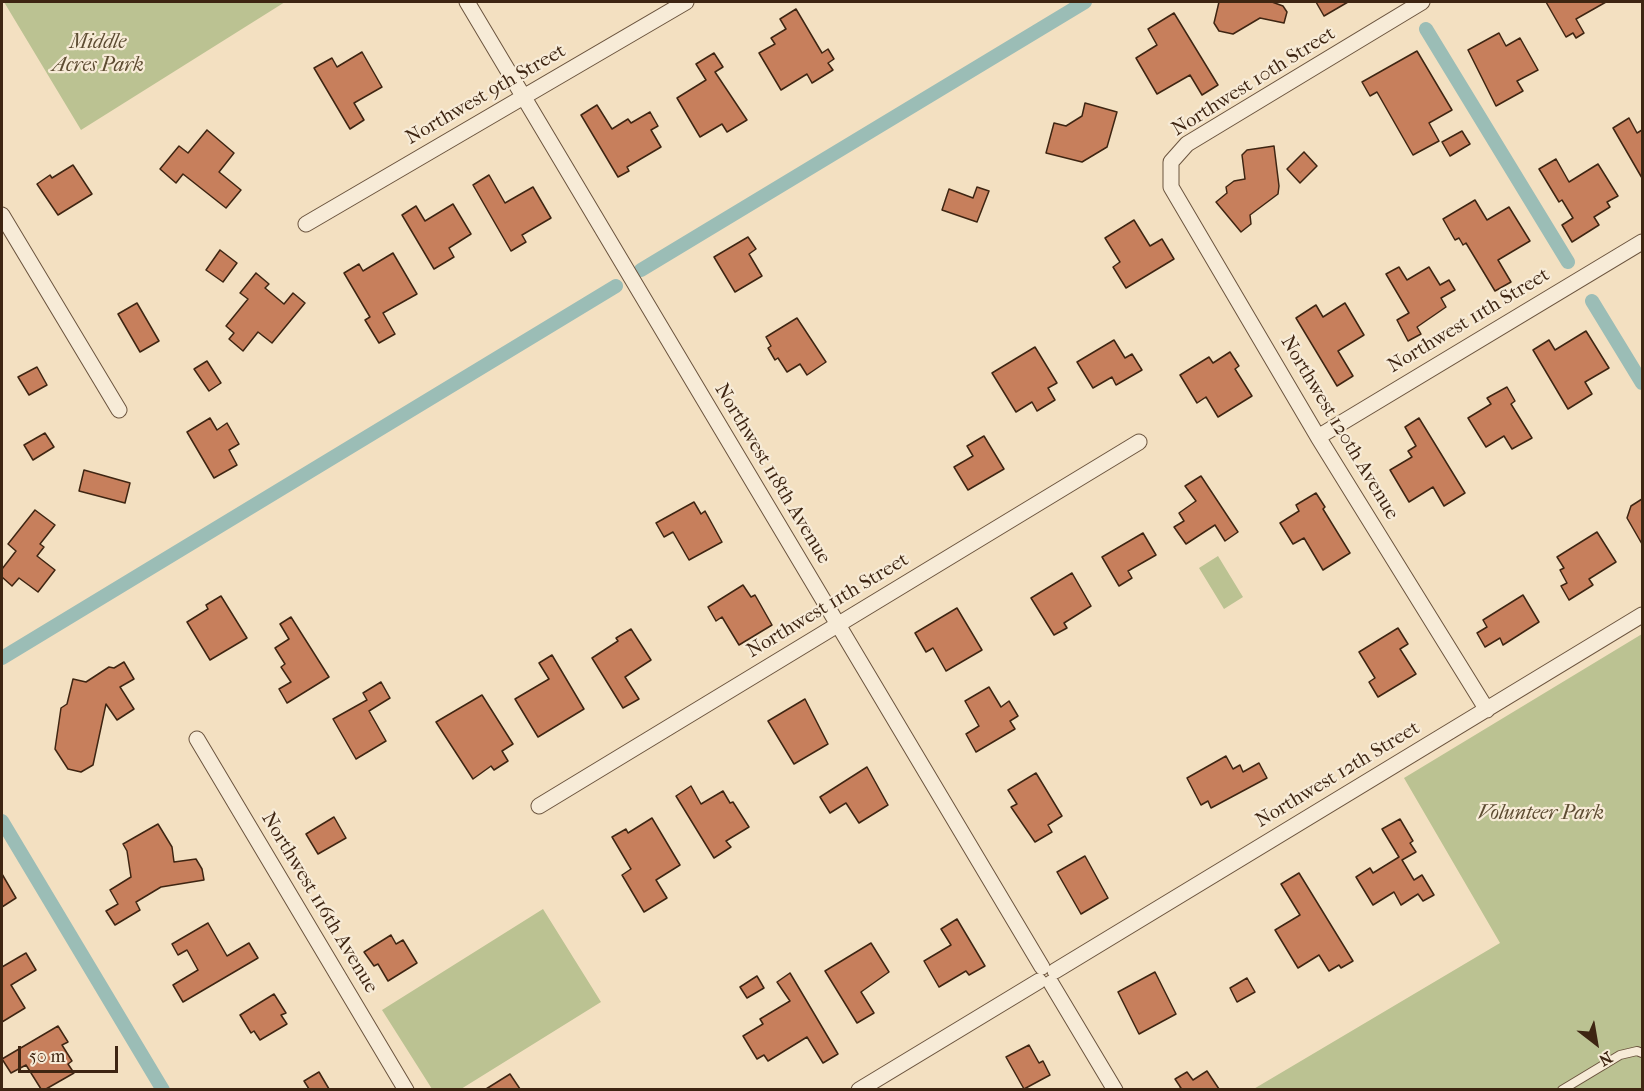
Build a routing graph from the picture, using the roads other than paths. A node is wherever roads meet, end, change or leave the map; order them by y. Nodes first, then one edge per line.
1 (467, 2) edge
2 (686, 2) edge
3 (1422, 2) edge
4 (524, 97) junction
5 (1171, 162) joint
6 (2, 215) edge
7 (306, 224) dead end
8 (1642, 242) edge
9 (118, 410) dead end
10 (1318, 437) junction
11 (1138, 442) dead end
12 (1642, 615) edge
13 (838, 625) junction
14 (1487, 710) junction
15 (197, 739) dead end
16 (539, 806) dead end
17 (1047, 976) junction
18 (1642, 1053) edge
19 (406, 1089) edge
20 (859, 1089) edge
21 (1115, 1089) edge
22 (1562, 1089) edge

1 - 4 street, Northwest 118th Avenue
2 - 4 street, Northwest 9th Street
3 - 5 street, Northwest 10th Street
4 - 7 street, Northwest 9th Street
4 - 13 street, Northwest 118th Avenue
5 - 10 street, Northwest 120th Avenue
6 - 9 street
8 - 10 street, Northwest 11th Street
10 - 14 street, Northwest 120th Avenue
11 - 13 street, Northwest 11th Street
12 - 14 street, Northwest 12th Street
13 - 16 street, Northwest 11th Street
13 - 17 street, Northwest 118th Avenue
14 - 17 street, Northwest 12th Street
15 - 19 street, Northwest 116th Avenue
17 - 20 street, Northwest 12th Street
17 - 21 street, Northwest 118th Avenue
18 - 22 lane

